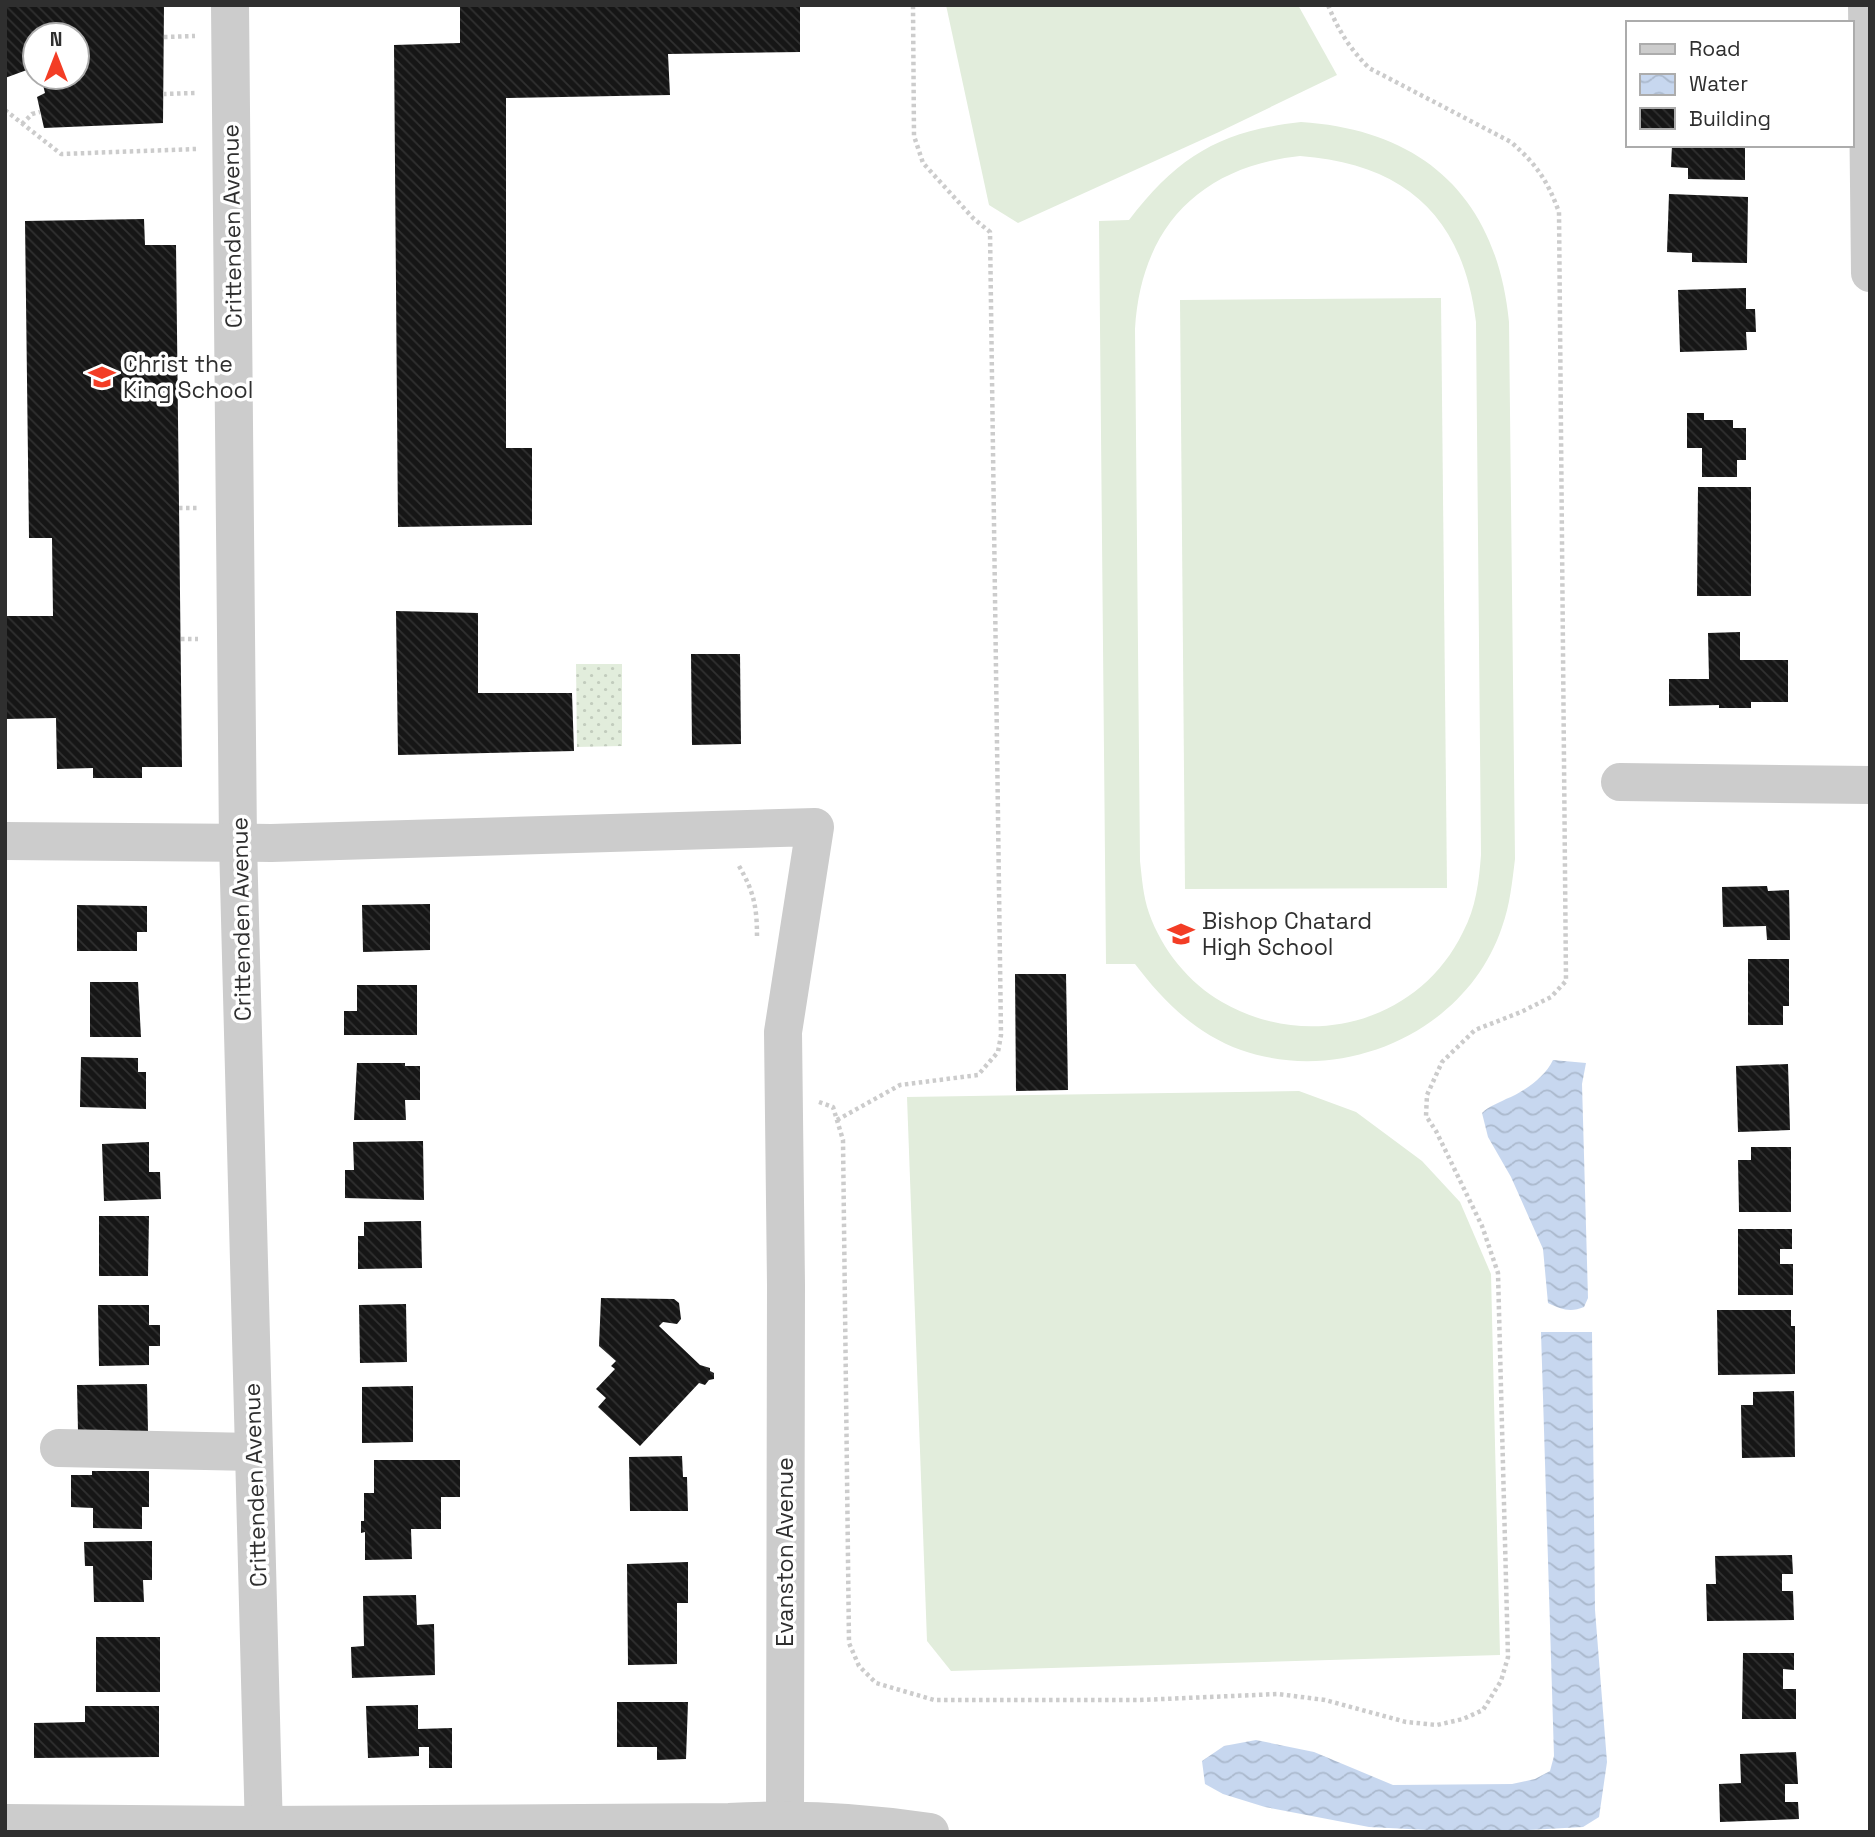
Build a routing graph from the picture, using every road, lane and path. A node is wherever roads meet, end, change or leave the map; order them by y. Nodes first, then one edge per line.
1 (230, 5) edge
2 (913, 5) edge
3 (1328, 5) edge
4 (1867, 5) edge
5 (199, 36) dead end
6 (164, 37) dead end
7 (200, 93) dead end
8 (163, 94) dead end
9 (5, 110) edge
10 (40, 112) dead end
11 (22, 124) junction
12 (201, 149) dead end
13 (1870, 273) edge
14 (205, 507) dead end
15 (179, 508) dead end
16 (181, 639) dead end
17 (206, 639) dead end
18 (1620, 782) dead end
19 (1870, 785) edge
20 (5, 842) edge
21 (238, 843) junction
22 (59, 1448) dead end
23 (254, 1452) junction
24 (785, 1819) junction
25 (5, 1823) edge
26 (264, 1828) edge
27 (930, 1832) edge

1 - 21 street, Crittenden Avenue
2 - 3 path
4 - 13 street
5 - 6 path
7 - 8 path
9 - 11 path
10 - 11 path
11 - 12 path
14 - 15 path
16 - 17 path
18 - 19 street
20 - 21 street
21 - 23 street, Crittenden Avenue
21 - 24 street, Evanston Avenue
22 - 23 street
23 - 26 street, Crittenden Avenue
24 - 26 street
24 - 27 street
25 - 26 street

